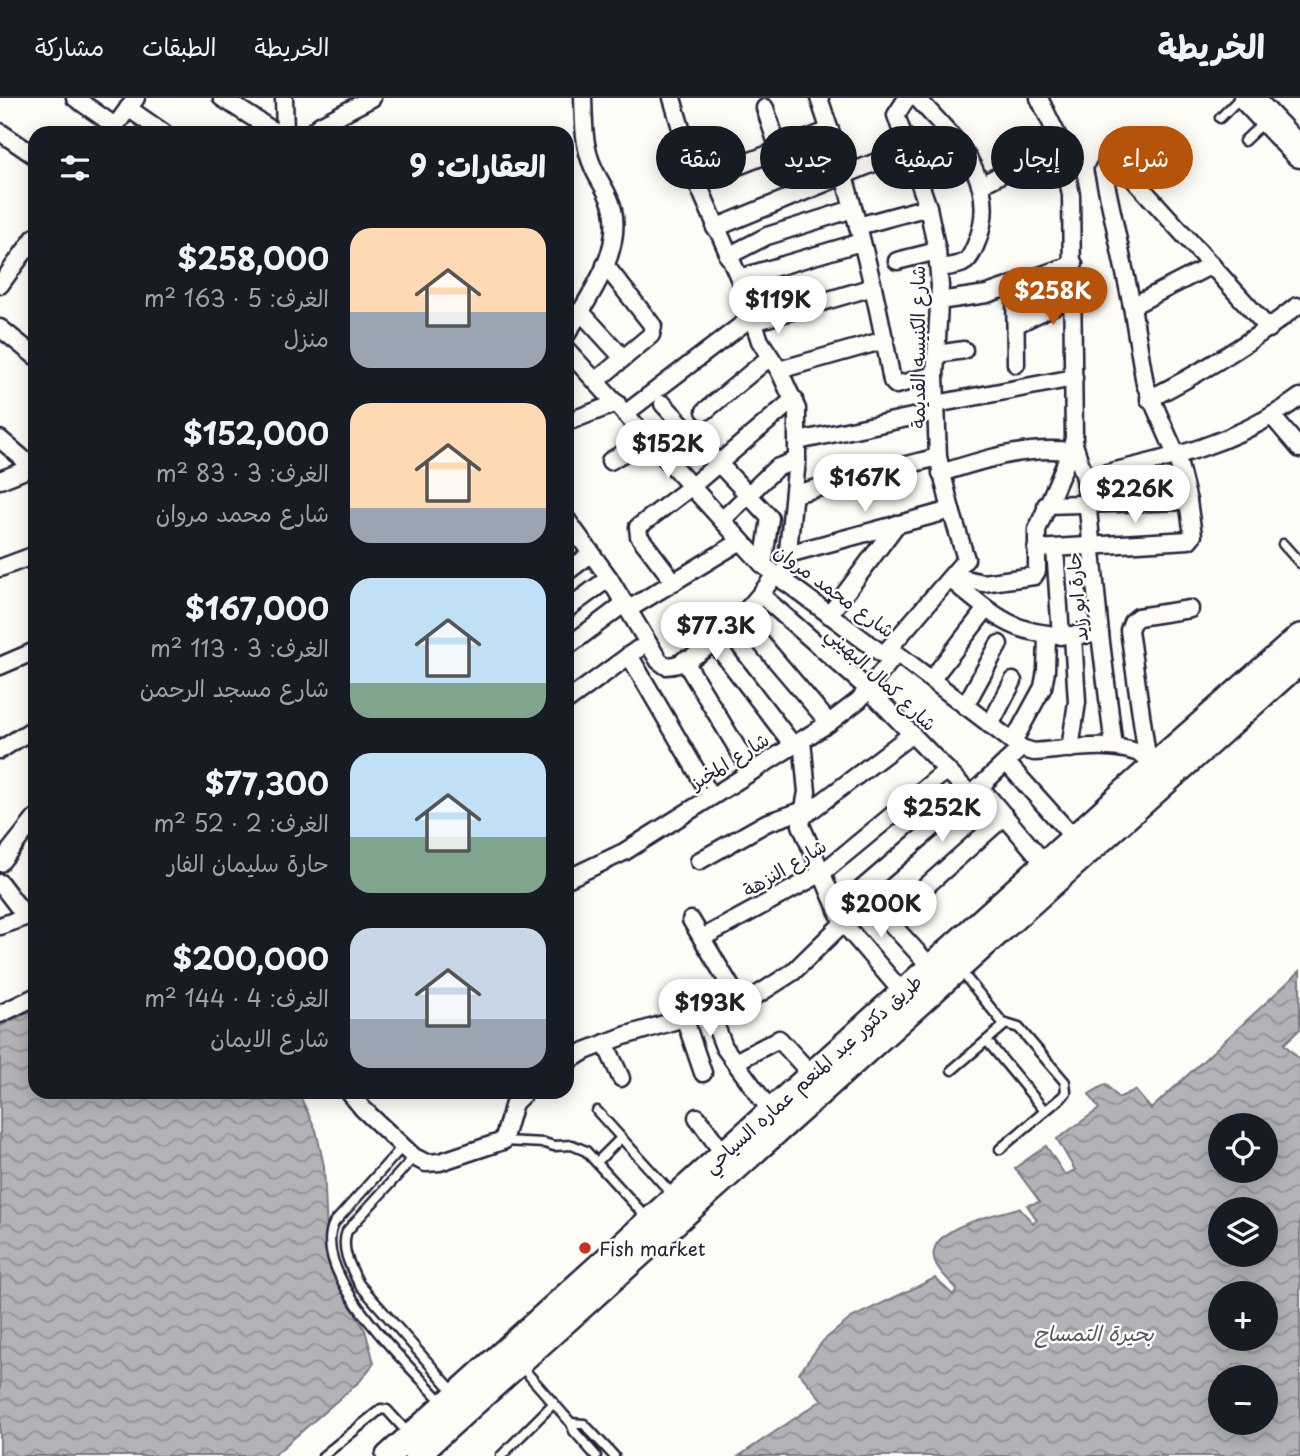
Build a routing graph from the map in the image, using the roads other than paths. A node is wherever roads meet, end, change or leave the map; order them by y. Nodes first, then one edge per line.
1 (75, 98) edge
2 (222, 98) edge
3 (284, 98) edge
4 (372, 98) edge
5 (583, 98) edge
6 (672, 98) edge
7 (819, 98) edge
8 (907, 98) edge
9 (917, 98) edge
10 (1039, 98) edge
11 (1240, 98) edge
12 (1248, 98) edge
13 (132, 103) edge
14 (765, 108) dead end
15 (1220, 118) dead end
16 (1267, 118) junction
17 (107, 126) edge
18 (115, 126) edge
19 (156, 126) edge
20 (265, 126) edge
21 (285, 126) edge
22 (321, 126) edge
23 (680, 126) edge
24 (771, 126) edge
25 (829, 126) edge
26 (900, 126) edge
27 (1052, 126) edge
28 (0, 132) edge
29 (1244, 141) dead end
30 (28, 151) edge
31 (1300, 153) edge
32 (991, 181) edge
33 (981, 186) junction
34 (700, 189) edge
35 (792, 189) edge
36 (809, 189) edge
37 (848, 189) edge
38 (922, 189) edge
39 (1070, 189) edge
40 (794, 195) junction
41 (928, 207) junction
42 (853, 209) junction
43 (715, 228) junction
44 (860, 234) junction
45 (28, 247) edge
46 (937, 251) junction
47 (728, 256) junction
48 (897, 261) dead end
49 (1074, 264) junction
50 (605, 265) junction
51 (1212, 265) junction
52 (939, 268) junction
53 (738, 278) junction
54 (0, 285) edge
55 (1015, 285) junction
56 (873, 287) junction
57 (1074, 296) junction
58 (939, 301) junction
59 (1132, 306) junction
60 (1297, 306) dead end
61 (580, 311) junction
62 (753, 319) junction
63 (574, 322) edge
64 (1017, 324) junction
65 (0, 328) edge
66 (1269, 329) junction
67 (885, 340) junction
68 (28, 350) edge
69 (964, 350) dead end
70 (936, 354) junction
71 (574, 357) edge
72 (623, 358) junction
73 (775, 363) junction
74 (1016, 365) dead end
75 (935, 375) junction
76 (1074, 378) junction
77 (596, 381) junction
78 (1300, 397) edge
79 (1149, 398) junction
80 (794, 399) junction
81 (663, 404) dead end
82 (621, 408) junction
83 (936, 408) junction
84 (705, 411) dead end
85 (1272, 416) junction
86 (574, 420) edge
87 (649, 438) junction
88 (0, 439) edge
89 (798, 441) junction
90 (1073, 447) junction
91 (1300, 449) edge
92 (1177, 457) junction
93 (797, 460) junction
94 (610, 461) dead end
95 (28, 463) edge
96 (718, 464) junction
97 (940, 465) junction
98 (28, 470) edge
99 (1085, 478) junction
100 (0, 480) edge
101 (692, 486) junction
102 (794, 494) junction
103 (747, 496) junction
104 (1188, 501) junction
105 (1088, 502) junction
106 (1046, 505) junction
107 (951, 510) junction
108 (722, 520) junction
109 (897, 524) junction
110 (574, 529) edge
111 (741, 541) junction
112 (1283, 544) dead end
113 (1092, 546) junction
114 (1055, 548) junction
115 (1036, 550) junction
116 (592, 553) junction
117 (788, 554) junction
118 (28, 558) edge
119 (1300, 562) edge
120 (574, 567) edge
121 (0, 568) edge
122 (774, 574) junction
123 (610, 578) junction
124 (951, 578) junction
125 (674, 582) junction
126 (761, 595) junction
127 (574, 604) edge
128 (627, 606) junction
129 (986, 609) junction
130 (1190, 609) dead end
131 (829, 615) junction
132 (740, 618) junction
133 (1100, 634) junction
134 (1060, 636) junction
135 (1300, 636) edge
136 (648, 641) junction
137 (574, 642) edge
138 (713, 642) junction
139 (999, 644) dead end
140 (28, 654) edge
141 (890, 654) junction
142 (629, 655) junction
143 (684, 660) junction
144 (1300, 662) edge
145 (0, 666) edge
146 (931, 680) junction
147 (1013, 681) dead end
148 (868, 689) junction
149 (574, 696) edge
150 (965, 706) junction
151 (830, 723) junction
152 (990, 724) junction
153 (28, 732) edge
154 (912, 734) junction
155 (798, 743) junction
156 (1017, 745) junction
157 (1114, 747) junction
158 (1070, 749) junction
159 (0, 750) edge
160 (1006, 762) junction
161 (1158, 765) junction
162 (947, 770) junction
163 (751, 771) junction
164 (976, 791) junction
165 (712, 796) junction
166 (803, 814) junction
167 (1005, 816) junction
168 (28, 828) edge
169 (1074, 838) junction
170 (699, 861) dead end
171 (0, 863) edge
172 (1045, 864) junction
173 (822, 873) junction
174 (574, 876) edge
175 (0, 883) edge
176 (860, 890) junction
177 (28, 913) edge
178 (28, 916) edge
179 (840, 917) junction
180 (691, 920) dead end
181 (888, 920) junction
182 (0, 926) edge
183 (702, 938) junction
184 (930, 966) junction
185 (958, 968) junction
186 (902, 992) junction
187 (28, 1000) edge
188 (740, 1002) junction
189 (710, 1011) junction
190 (0, 1014) edge
191 (684, 1017) junction
192 (1006, 1024) junction
193 (987, 1041) junction
194 (605, 1043) junction
195 (574, 1058) edge
196 (735, 1062) junction
197 (952, 1070) dead end
198 (703, 1073) dead end
199 (811, 1074) junction
200 (621, 1078) dead end
201 (355, 1099) edge
202 (517, 1099) edge
203 (770, 1110) junction
204 (597, 1111) dead end
205 (1045, 1111) junction
206 (697, 1117) dead end
207 (621, 1138) junction
208 (503, 1141) junction
209 (1000, 1149) dead end
210 (409, 1152) junction
211 (723, 1153) junction
212 (597, 1163) junction
213 (674, 1197) junction
214 (649, 1220) junction
215 (347, 1255) junction
216 (332, 1258) junction
217 (518, 1363) junction
218 (450, 1399) junction
219 (554, 1403) junction
220 (571, 1423) junction
221 (413, 1446) edge
222 (323, 1456) edge
223 (387, 1456) edge
224 (501, 1456) edge
225 (596, 1456) edge
226 (614, 1456) edge

1 - 17 street
2 - 20 street
3 - 21 street
4 - 22 street
5 - 50 street
6 - 23 street
7 - 25 street
8 - 26 street, شارع الكنيسه القديمة
9 - 33 street
10 - 27 street
11 - 15 lane
12 - 16 highway
13 - 18 street
13 - 19 street
14 - 24 street
16 - 29 lane
16 - 31 highway
28 - 30 street
32 - 33 street
33 - 52 street
34 - 43 street
35 - 40 street
36 - 40 street
37 - 42 street
38 - 41 street, شارع الكنيسه القديمة
39 - 49 street
40 - 43 street
41 - 44 street
41 - 46 street, شارع الكنيسه القديمة
42 - 44 street
42 - 47 street
43 - 47 street
44 - 53 street
44 - 56 street
45 - 54 street
46 - 48 street
46 - 52 street, شارع الكنيسه القديمة
47 - 53 street
49 - 55 street
49 - 57 street
50 - 61 street
50 - 72 street
51 - 59 street
51 - 59 street
51 - 66 street
52 - 58 street, شارع الكنيسه القديمة
53 - 62 street
55 - 58 street
55 - 64 street
56 - 62 street
56 - 67 street
57 - 64 street
57 - 76 street
58 - 70 street, شارع الكنيسه القديمة
59 - 79 street
60 - 66 street
61 - 63 street
61 - 72 street
62 - 73 street
62 - 82 street
64 - 74 street
65 - 68 street
66 - 79 street
67 - 73 street
67 - 75 street
69 - 70 street
70 - 75 street, شارع الكنيسه القديمة
71 - 77 street, شارع محمد مروان
72 - 77 street
73 - 80 street
73 - 84 street
75 - 83 street, شارع الكنيسه القديمة
76 - 83 street
76 - 90 street
77 - 82 street, شارع محمد مروان
78 - 85 street
79 - 92 street
80 - 89 street
80 - 96 street
81 - 96 street
82 - 86 street
82 - 87 street, شارع محمد مروان
83 - 89 street
83 - 97 street, شارع الكنيسه القديمة
85 - 91 street
85 - 92 street
87 - 94 street
87 - 101 street, شارع محمد مروان
88 - 95 street
89 - 93 street
90 - 97 street
90 - 99 street, حارة ابو زيد
90 - 106 street
92 - 99 street
92 - 104 street
93 - 102 street
93 - 103 street
96 - 101 street
96 - 103 street
97 - 102 street
97 - 107 street, شارع الكنيسه القديمة
98 - 100 street
99 - 105 street, حارة ابو زيد
101 - 108 street, شارع محمد مروان
101 - 125 street
102 - 117 street
103 - 108 street
103 - 122 street
104 - 105 street
104 - 113 street
105 - 106 street
105 - 113 street, حارة ابو زيد
106 - 115 street
107 - 109 street
107 - 124 street, شارع الكنيسه القديمة
108 - 111 street, شارع محمد مروان
109 - 117 street
109 - 131 street
110 - 116 street
111 - 122 street, شارع محمد مروان
111 - 125 street
112 - 119 lane
113 - 114 street
113 - 133 street, حارة ابو زيد
114 - 115 street
114 - 134 street
115 - 124 street
116 - 120 street
116 - 123 street
117 - 122 street
118 - 121 street
122 - 126 street
122 - 131 street, شارع محمد مروان
123 - 127 street
123 - 128 street
124 - 129 street
124 - 141 street, شارع الكنيسه القديمة
125 - 128 street
126 - 132 street
126 - 148 street, شارع كمال البهيني
128 - 136 street
128 - 137 street
129 - 134 street
129 - 146 street
130 - 161 street
131 - 141 street, شارع محمد مروان
132 - 138 street
132 - 151 street
133 - 134 street
133 - 157 street, حارة ابو زيد
134 - 156 street
134 - 158 street
135 - 161 main road, طريق دكتور عبد المنعم عماره السياحي
136 - 142 street
136 - 143 street
138 - 143 street
138 - 155 street
139 - 150 street
140 - 145 street
141 - 146 street, شارع محمد مروان
141 - 148 street, شارع المخبز
142 - 149 street
142 - 165 street
143 - 163 street
144 - 161 main road, طريق دكتور عبد المنعم عماره السياحي
146 - 150 street, شارع محمد مروان
147 - 152 street
148 - 151 street, شارع المخبز
148 - 154 street, شارع كمال البهيني
150 - 152 street, شارع محمد مروان
151 - 155 street, شارع المخبز
152 - 156 street, شارع محمد مروان
153 - 159 street
154 - 162 street, شارع كمال البهيني
154 - 166 street
155 - 163 street, شارع المخبز
155 - 166 street
156 - 158 street
156 - 160 street
157 - 158 street
157 - 161 street
160 - 164 street
160 - 169 street
161 - 169 main road, طريق دكتور عبد المنعم عماره السياحي
161 - 185 main road, طريق دكتور عبد المنعم عماره السياحي
162 - 164 street, شارع كمال البهيني
162 - 173 street, شارع النزهة
163 - 165 street, شارع المخبز
164 - 167 street, شارع كمال البهيني
164 - 176 street
165 - 174 street, شارع المخبز
166 - 170 street
166 - 173 street
167 - 172 street, شارع كمال البهيني
167 - 181 street
168 - 171 street
169 - 172 main road, طريق دكتور عبد المنعم عماره السياحي
172 - 184 main road, طريق دكتور عبد المنعم عماره السياحي
173 - 179 street
173 - 183 street, شارع النزهة
175 - 177 street
176 - 179 street
176 - 181 street
178 - 182 street
179 - 186 street
179 - 188 street
180 - 183 street
181 - 184 street
183 - 188 street
184 - 186 main road, طريق دكتور عبد المنعم عماره السياحي
185 - 192 lane
185 - 217 main road, طريق دكتور عبد المنعم عماره السياحي
186 - 199 main road, طريق دكتور عبد المنعم عماره السياحي
187 - 190 street
188 - 189 street
189 - 191 street
189 - 196 street
191 - 194 street
191 - 198 street
192 - 193 lane
192 - 205 lane
193 - 197 lane
193 - 205 lane
194 - 195 street
194 - 200 street
196 - 199 street
196 - 203 street
199 - 203 main road, طريق دكتور عبد المنعم عماره السياحي
201 - 210 street
202 - 208 street
203 - 211 main road, طريق دكتور عبد المنعم عماره السياحي
204 - 207 lane
205 - 209 lane
206 - 211 street
207 - 212 lane
207 - 213 lane
208 - 210 street
208 - 212 lane
210 - 215 lane
210 - 216 lane
211 - 213 main road, طريق دكتور عبد المنعم عماره السياحي
212 - 214 lane
213 - 214 main road, طريق دكتور عبد المنعم عماره السياحي
214 - 218 main road, طريق دكتور عبد المنعم عماره السياحي
215 - 216 lane
215 - 218 lane
216 - 218 lane
217 - 219 lane
217 - 221 main road, طريق دكتور عبد المنعم عماره السياحي
218 - 221 main road, طريق دكتور عبد المنعم عماره السياحي
219 - 220 lane
219 - 224 lane
220 - 225 lane
220 - 226 lane
221 - 222 lane
221 - 223 main road, طريق دكتور عبد المنعم عماره السياحي

